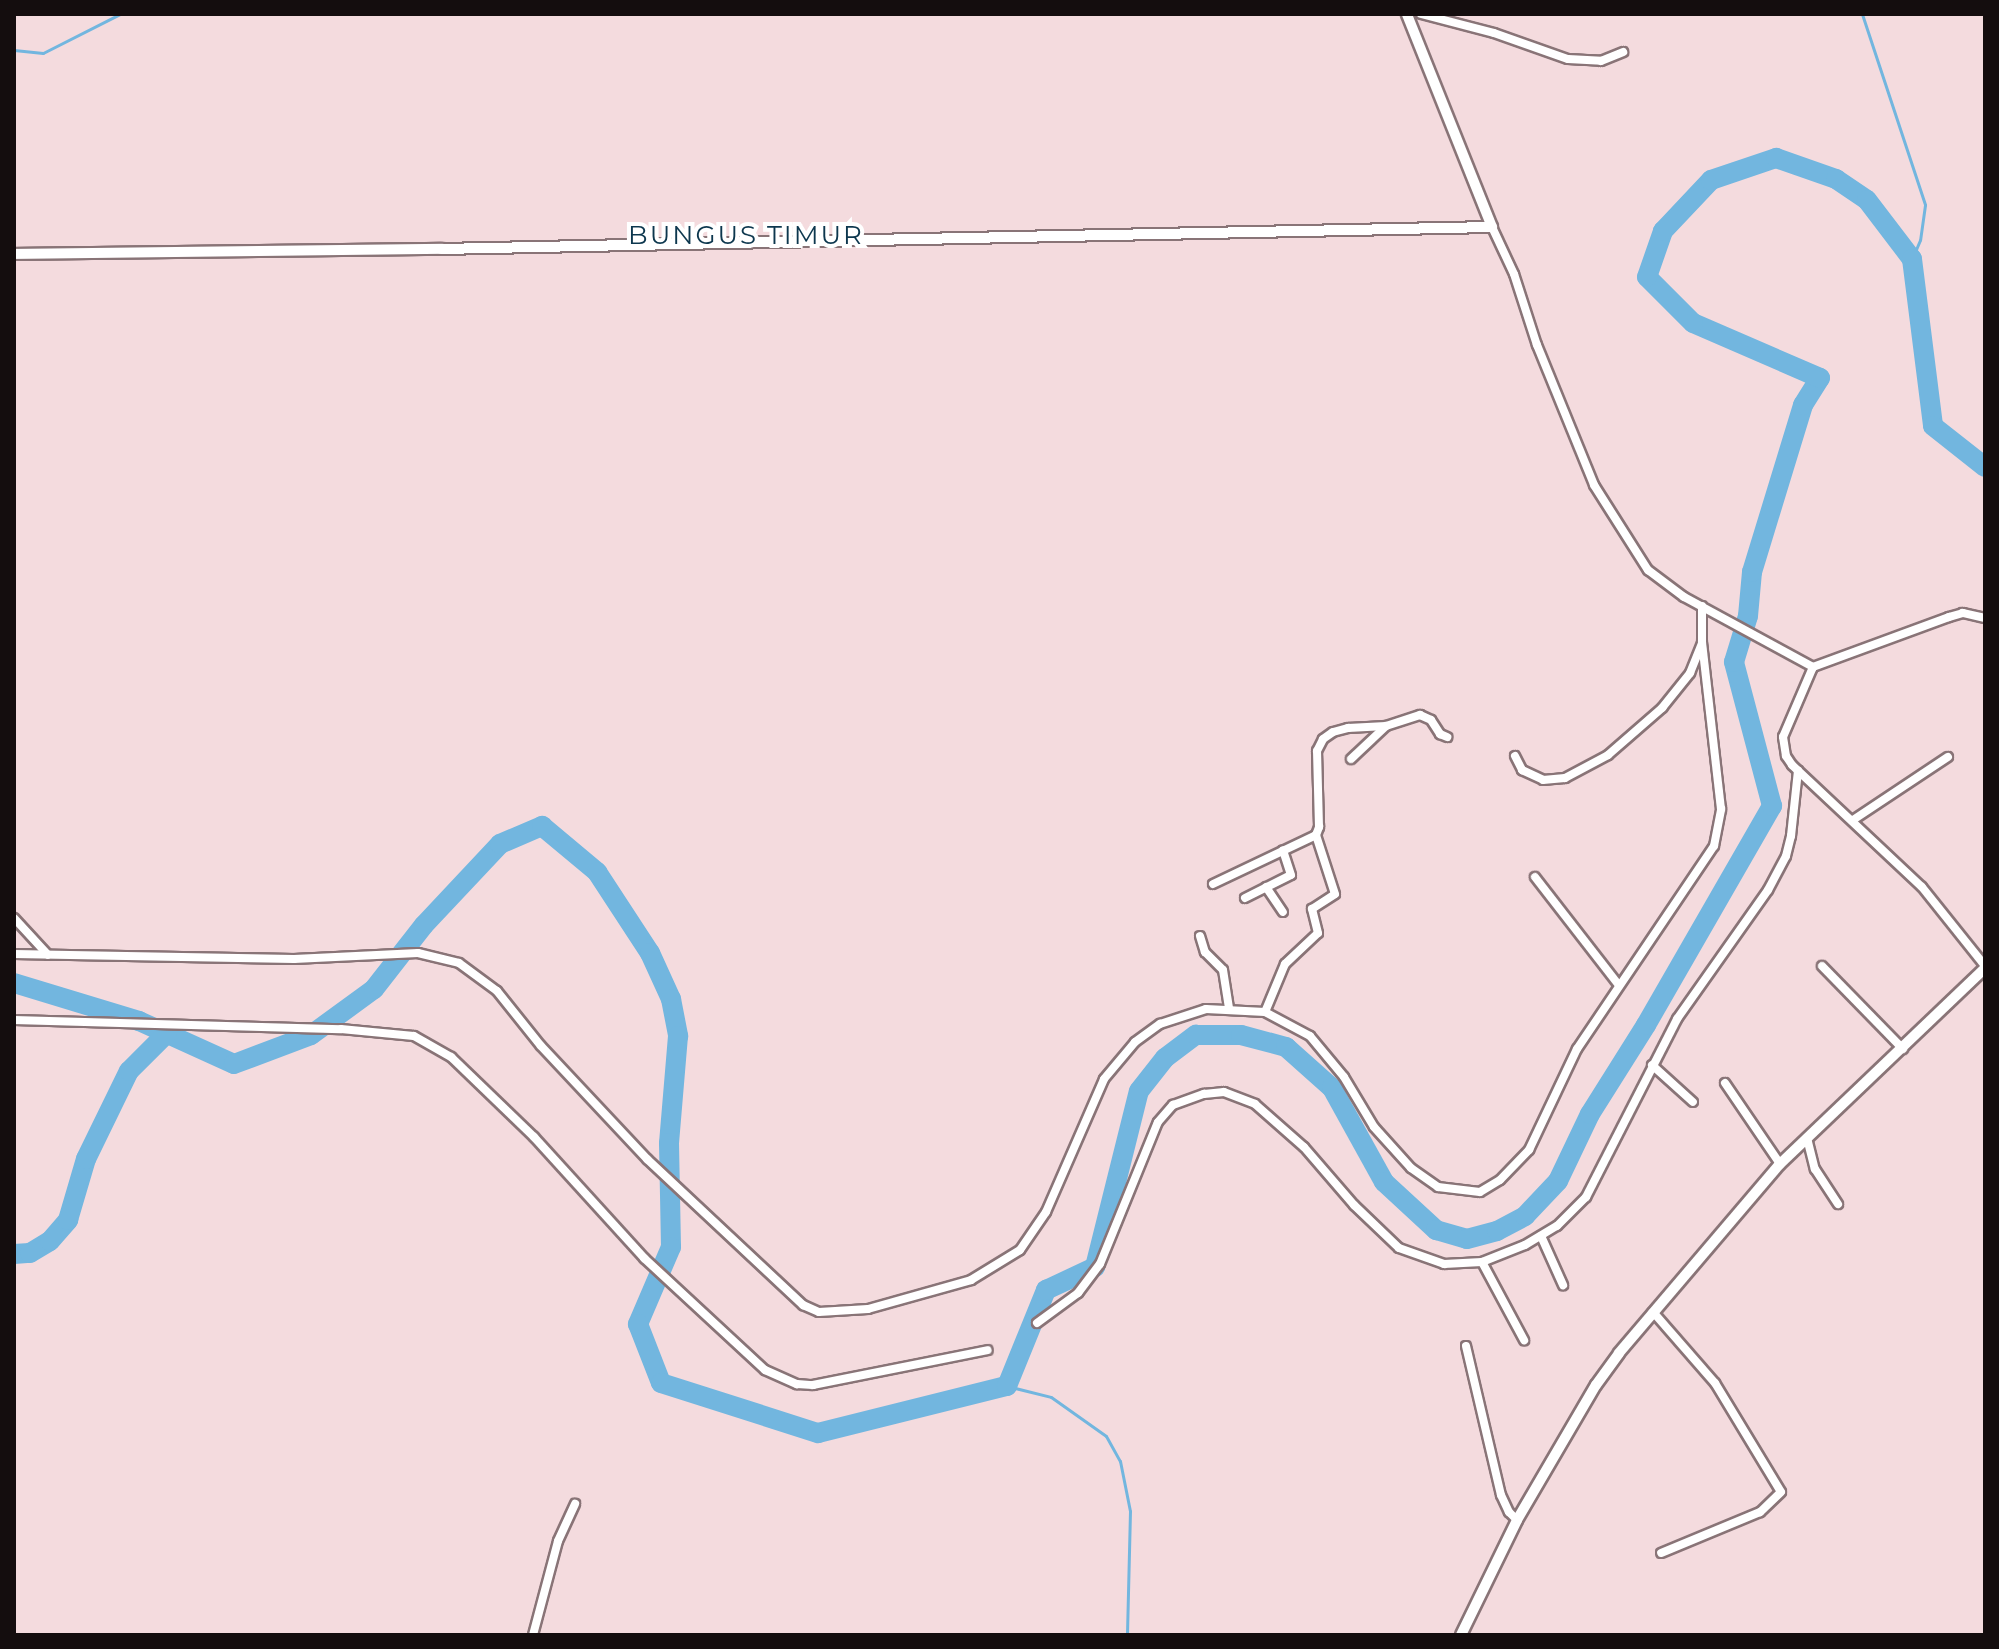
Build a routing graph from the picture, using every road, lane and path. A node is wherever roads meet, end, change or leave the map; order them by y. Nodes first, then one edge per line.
1 (1407, 14) edge
2 (1421, 14) edge
3 (1623, 52) dead end
4 (1492, 227) junction
5 (14, 254) edge
6 (1702, 606) junction
7 (1985, 618) edge
8 (1702, 643) junction
9 (1813, 667) junction
10 (1386, 726) junction
11 (1447, 737) dead end
12 (1515, 756) dead end
13 (1948, 757) dead end
14 (1351, 759) dead end
15 (1798, 770) junction
16 (1853, 820) junction
17 (1316, 835) junction
18 (1283, 850) junction
19 (1535, 877) dead end
20 (1213, 884) dead end
21 (1266, 887) junction
22 (1245, 898) dead end
23 (1283, 912) dead end
24 (14, 918) edge
25 (1200, 936) dead end
26 (14, 954) edge
27 (48, 955) junction
28 (1822, 966) dead end
29 (1985, 967) edge
30 (1618, 984) junction
31 (1229, 1006) junction
32 (1265, 1012) junction
33 (14, 1020) edge
34 (1903, 1049) junction
35 (1652, 1065) junction
36 (1725, 1083) dead end
37 (1693, 1102) dead end
38 (1807, 1138) junction
39 (1780, 1164) junction
40 (1838, 1204) dead end
41 (1542, 1238) junction
42 (1484, 1265) junction
43 (1563, 1285) dead end
44 (1653, 1312) junction
45 (1037, 1323) dead end
46 (1524, 1340) dead end
47 (1466, 1346) dead end
48 (988, 1350) dead end
49 (575, 1504) dead end
50 (1517, 1520) junction
51 (1661, 1553) dead end
52 (533, 1635) edge
53 (1461, 1635) edge

1 - 4 street
2 - 3 street
4 - 5 street
4 - 6 street
6 - 8 street
6 - 9 street
7 - 9 street
8 - 12 street
8 - 30 street
9 - 15 street
10 - 11 street
10 - 14 street
10 - 17 street
13 - 16 street
15 - 16 street
15 - 35 street
16 - 29 street
17 - 18 street
17 - 32 street
18 - 20 street
18 - 21 street
19 - 30 street
21 - 22 street
21 - 23 street
24 - 27 street
25 - 31 street
26 - 27 street
27 - 31 street
28 - 34 street
29 - 34 street
30 - 32 street
31 - 32 street
33 - 48 street
34 - 38 street
35 - 37 street
35 - 41 street
36 - 39 street
38 - 39 street
38 - 40 street
39 - 44 street
41 - 42 street
41 - 43 street
42 - 45 street
42 - 46 street
44 - 50 street
44 - 51 street
47 - 50 street
49 - 52 street
50 - 53 street

